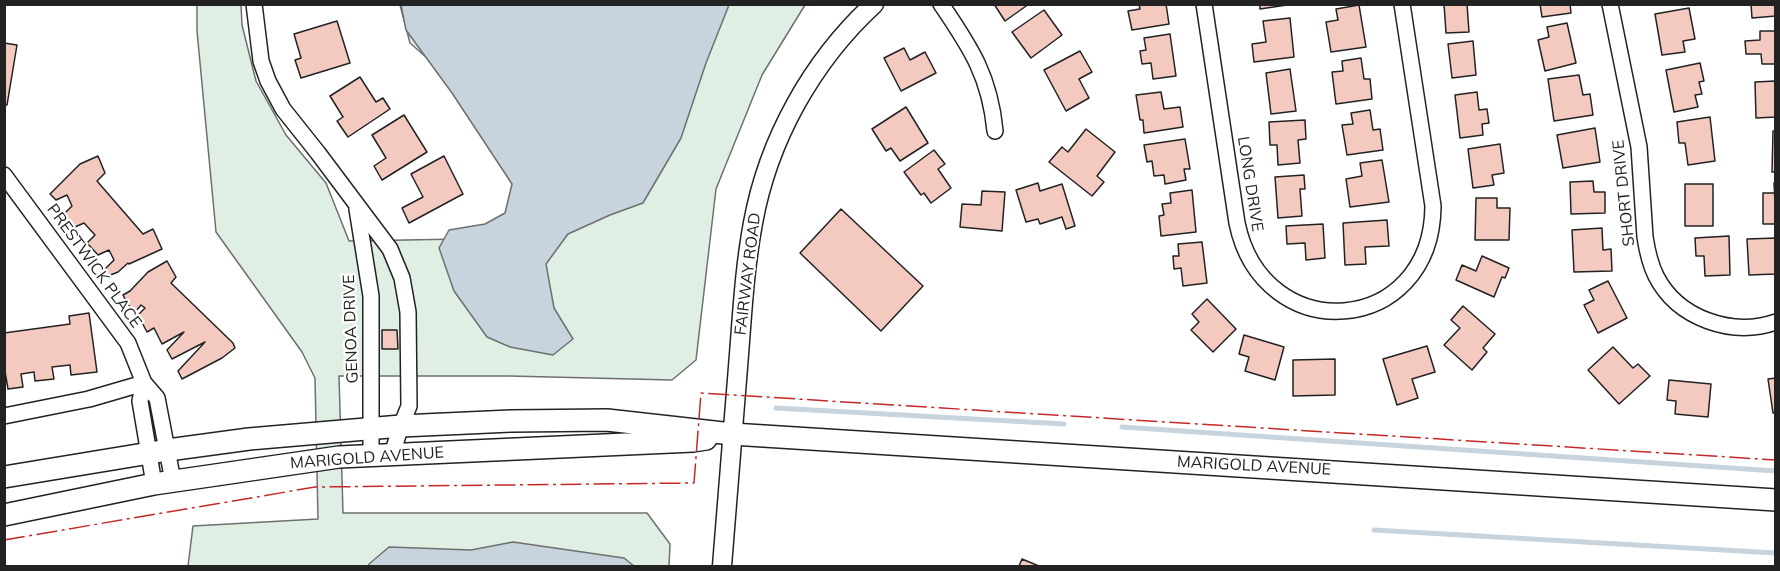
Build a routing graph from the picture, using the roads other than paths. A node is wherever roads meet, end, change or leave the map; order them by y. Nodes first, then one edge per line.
1 (254, 4) edge
2 (874, 4) edge
3 (941, 4) edge
4 (1204, 4) edge
5 (1402, 4) edge
6 (1610, 4) edge
7 (995, 131) dead end
8 (4, 175) edge
9 (356, 203) junction
10 (1776, 322) edge
11 (144, 383) junction
12 (4, 416) edge
13 (400, 426) junction
14 (371, 428) junction
15 (732, 434) junction
16 (159, 451) junction
17 (392, 454) junction
18 (371, 455) junction
19 (4, 477) edge
20 (164, 482) junction
21 (1776, 500) edge
22 (4, 515) edge
23 (722, 567) edge

1 - 9 street, GENOA DRIVE
2 - 15 street, FAIRWAY ROAD
3 - 7 street
4 - 5 street, LONG DRIVE
6 - 10 street, SHORT DRIVE
8 - 11 street, PRESTWICK PLACE
9 - 13 street, GENOA DRIVE
9 - 14 street, GENOA DRIVE
11 - 12 street
11 - 16 street, PRESTWICK PLACE
13 - 14 main road, MARIGOLD AVENUE
13 - 15 main road, MARIGOLD AVENUE
13 - 17 street, GENOA DRIVE
14 - 16 main road, MARIGOLD AVENUE
14 - 18 street, GENOA DRIVE
15 - 17 main road, MARIGOLD AVENUE
15 - 21 main road, MARIGOLD AVENUE
15 - 23 street, FAIRWAY ROAD
16 - 19 main road, MARIGOLD AVENUE
16 - 20 street, PRESTWICK PLACE
17 - 18 main road, MARIGOLD AVENUE
18 - 20 main road, MARIGOLD AVENUE
20 - 22 main road, MARIGOLD AVENUE

